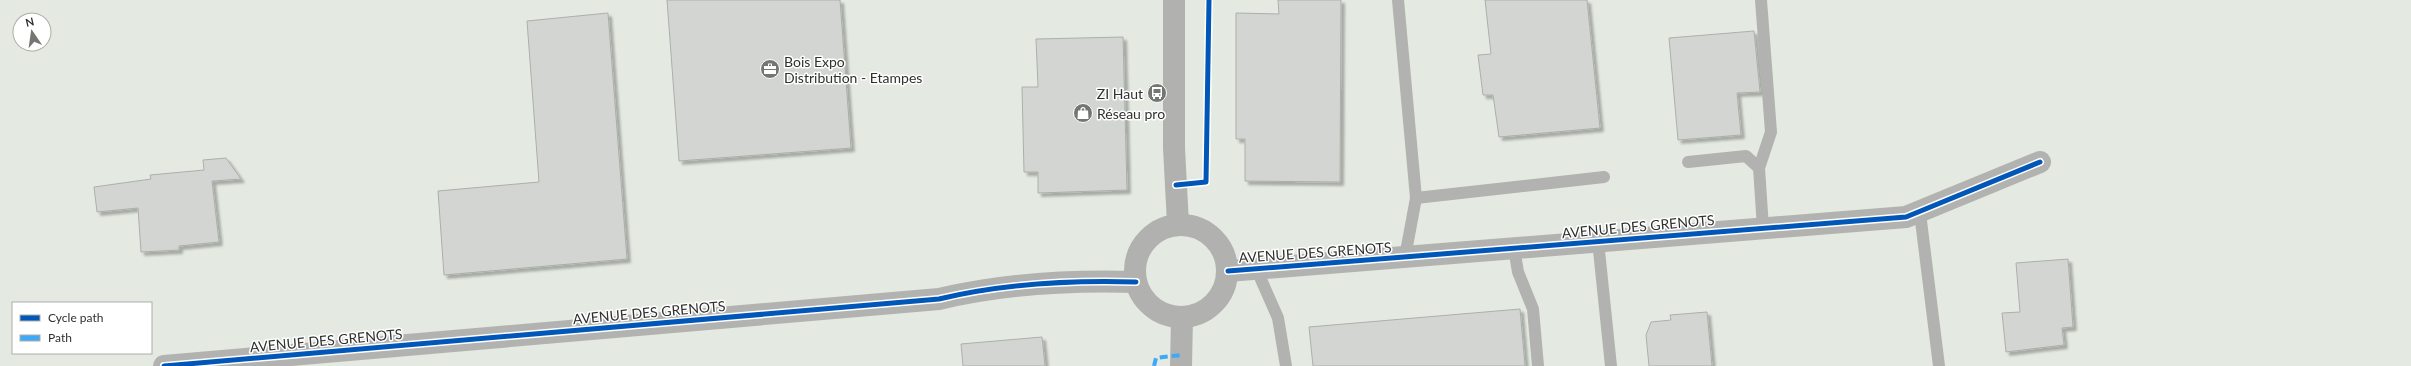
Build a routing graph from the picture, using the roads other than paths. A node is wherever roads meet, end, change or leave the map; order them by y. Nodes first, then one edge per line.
1 (1174, 0) edge
2 (1398, 0) edge
3 (1761, 0) edge
4 (1688, 162) dead end
5 (2040, 162) dead end
6 (1759, 168) junction
7 (1604, 177) dead end
8 (1416, 198) junction
9 (1920, 212) junction
10 (1178, 224) junction
11 (1763, 228) junction
12 (1598, 241) junction
13 (1514, 248) junction
14 (1405, 257) junction
15 (1256, 268) junction
16 (1228, 271) junction
17 (1136, 282) junction
18 (1182, 317) junction
19 (164, 366) edge
20 (1181, 366) edge
21 (1286, 366) edge
22 (1538, 366) edge
23 (1610, 366) edge
24 (1939, 366) edge

1 - 10 main road
2 - 8 lane
3 - 6 lane
4 - 6 lane
5 - 9 street, AVENUE DES GRENOTS
6 - 11 lane
7 - 8 lane
8 - 14 lane
9 - 11 street, AVENUE DES GRENOTS
9 - 24 lane
10 - 16 main road
10 - 17 main road
11 - 12 street, AVENUE DES GRENOTS
12 - 13 street, AVENUE DES GRENOTS
12 - 23 lane
13 - 14 street, AVENUE DES GRENOTS
13 - 22 lane
14 - 15 street, AVENUE DES GRENOTS
15 - 16 street, AVENUE DES GRENOTS
15 - 21 lane
16 - 18 main road
17 - 18 main road
17 - 19 street, AVENUE DES GRENOTS
18 - 20 main road

